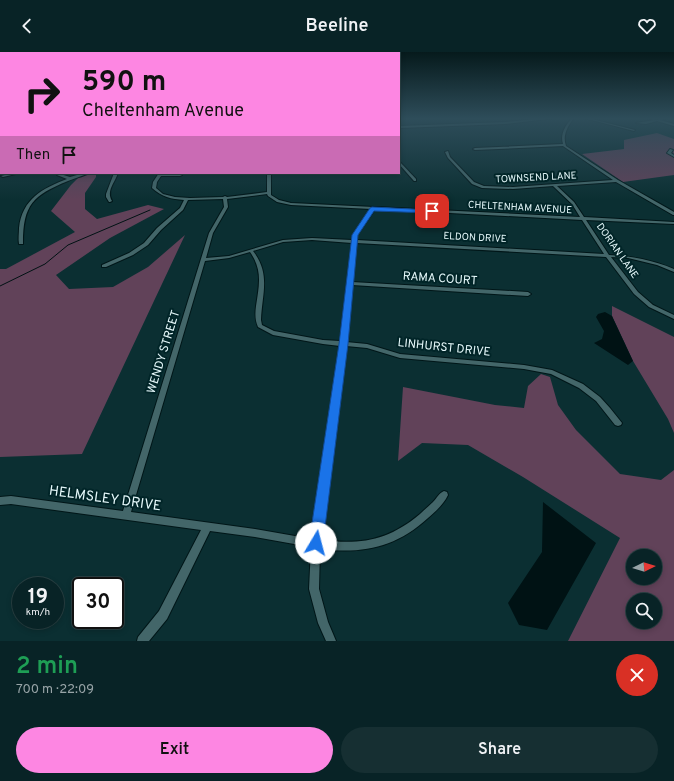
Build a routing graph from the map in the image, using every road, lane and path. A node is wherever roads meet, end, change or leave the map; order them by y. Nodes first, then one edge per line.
1 (553, 145) edge
2 (564, 145) edge
3 (475, 149) dead end
4 (671, 150) dead end
5 (447, 152) dead end
6 (674, 156) edge
7 (400, 163) edge
8 (11, 174) edge
9 (58, 174) dead end
10 (83, 174) edge
11 (116, 174) edge
12 (161, 174) edge
13 (269, 174) edge
14 (180, 175) dead end
15 (1, 176) edge
16 (69, 178) junction
17 (415, 180) dead end
18 (617, 182) junction
19 (554, 185) junction
20 (268, 193) junction
21 (225, 197) junction
22 (186, 200) junction
23 (110, 202) dead end
24 (372, 209) junction
25 (674, 214) edge
26 (584, 220) junction
27 (674, 223) edge
28 (355, 241) junction
29 (22, 242) dead end
30 (251, 251) junction
31 (607, 255) junction
32 (203, 260) junction
33 (104, 266) dead end
34 (674, 271) edge
35 (350, 283) junction
36 (528, 294) dead end
37 (674, 317) edge
38 (343, 344) junction
39 (618, 423) dead end
40 (444, 495) dead end
41 (0, 501) edge
42 (126, 516) junction
43 (207, 527) junction
44 (316, 543) junction
45 (142, 641) edge
46 (331, 641) edge

1 - 3 street
2 - 18 street
4 - 6 street
5 - 19 street, TOWNSEND LANE
7 - 17 street
8 - 15 street
9 - 16 street
10 - 16 street
11 - 23 street
12 - 14 street
12 - 22 street
13 - 20 street
16 - 29 street
18 - 19 street, TOWNSEND LANE
18 - 25 street
19 - 26 street, DORIAN LANE
20 - 21 street
20 - 24 street, CHELTENHAM AVENUE
21 - 22 street
21 - 32 street, WENDY STREET
22 - 33 street
24 - 26 street, CHELTENHAM AVENUE
24 - 28 street
26 - 27 street, CHELTENHAM AVENUE
26 - 31 street, DORIAN LANE
28 - 30 street, ELDON DRIVE
28 - 31 street, ELDON DRIVE
28 - 35 street
30 - 32 street, ELDON DRIVE
30 - 38 street, LINHURST DRIVE
31 - 34 street, ELDON DRIVE
31 - 37 street, DORIAN LANE
32 - 42 street, WENDY STREET
35 - 36 street, RAMA COURT
35 - 38 street
38 - 39 street, LINHURST DRIVE
38 - 44 street
40 - 44 street, HELMSLEY DRIVE
41 - 42 street, HELMSLEY DRIVE
42 - 43 street, HELMSLEY DRIVE
43 - 44 street, HELMSLEY DRIVE
43 - 45 street
44 - 46 street

